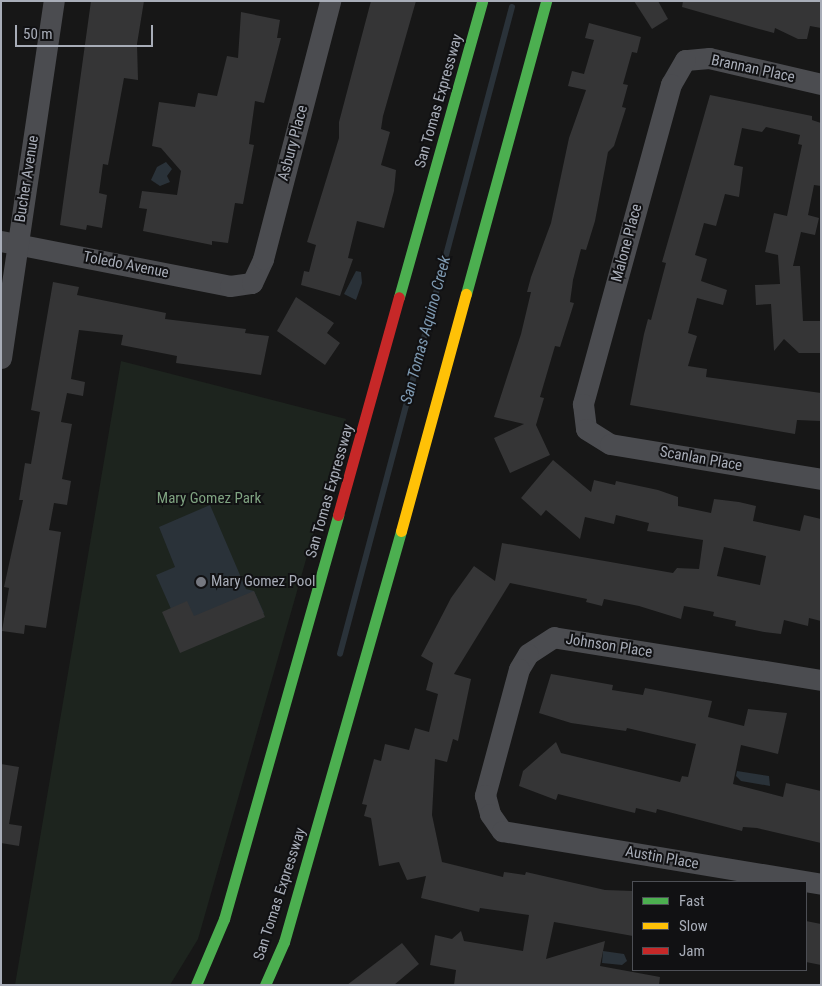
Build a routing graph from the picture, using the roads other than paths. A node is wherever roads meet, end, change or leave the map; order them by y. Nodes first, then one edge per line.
1 (54, 1) edge
2 (330, 1) edge
3 (482, 1) edge
4 (546, 1) edge
5 (685, 60) joint
6 (821, 84) edge
7 (9, 242) edge
8 (252, 283) joint
9 (1, 358) edge
10 (586, 429) joint
11 (821, 479) edge
12 (821, 680) edge
13 (502, 831) joint
14 (803, 881) edge
15 (807, 882) edge
16 (821, 884) edge
17 (284, 942) junction
18 (196, 985) edge
19 (265, 985) edge
20 (270, 985) edge

1 - 7 street, Bucher Avenue
2 - 8 street, Asbury Place
3 - 18 highway, San Tomas Expressway
4 - 17 highway, San Tomas Expressway
5 - 6 street, Brannan Place
5 - 10 street, Malone Place
7 - 8 street, Toledo Avenue
7 - 9 street, Bucher Avenue
10 - 11 street, Scanlan Place
12 - 13 street, Johnson Place
13 - 14 street, Austin Place
15 - 16 street, Austin Place
17 - 19 highway, San Tomas Expressway
17 - 20 highway

